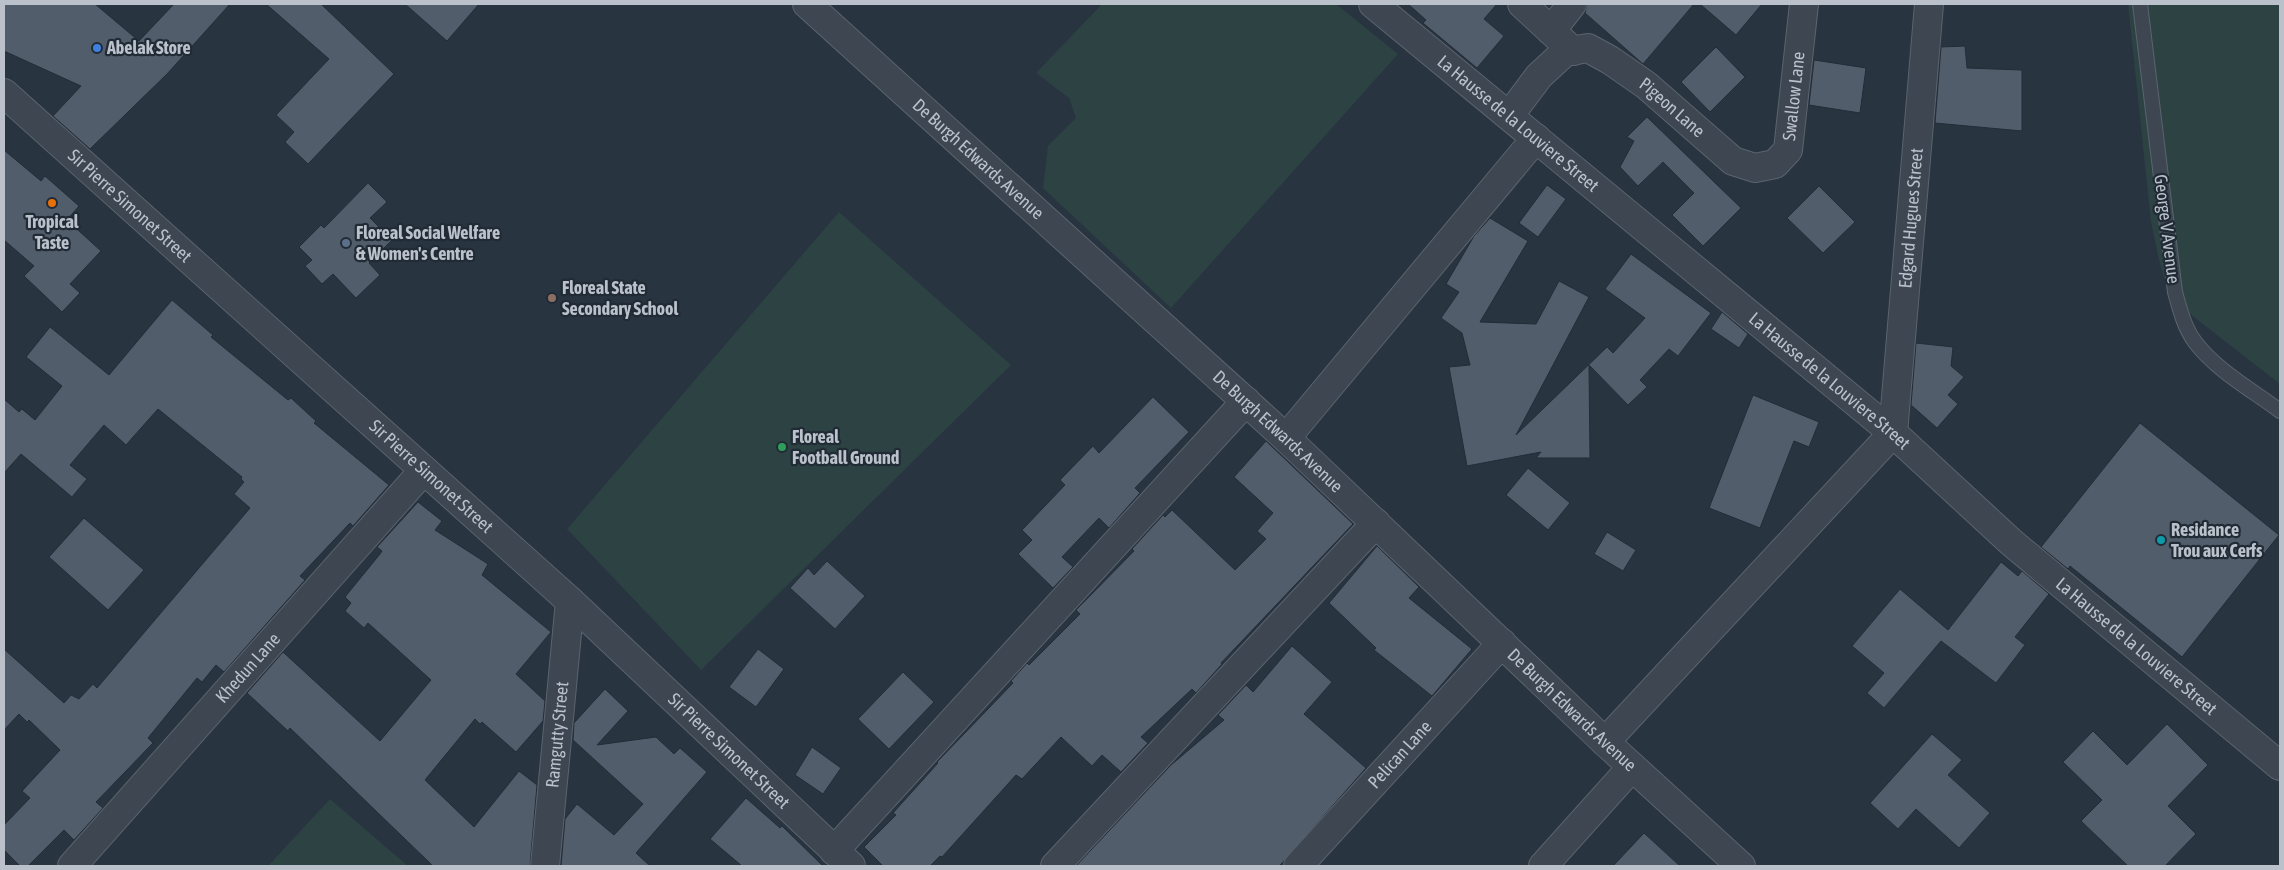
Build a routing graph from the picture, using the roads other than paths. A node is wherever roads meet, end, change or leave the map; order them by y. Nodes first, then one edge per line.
1 (808, 4) edge
2 (1373, 4) edge
3 (1522, 4) edge
4 (1572, 4) edge
5 (1804, 4) edge
6 (1929, 4) edge
7 (2140, 4) edge
8 (1551, 31) junction
9 (1580, 49) junction
10 (4, 93) edge
11 (1509, 116) junction
12 (1536, 138) junction
13 (1755, 168) joint
14 (1246, 401) junction
15 (2280, 410) edge
16 (1893, 433) junction
17 (1286, 438) junction
18 (424, 470) junction
19 (1376, 523) junction
20 (570, 601) junction
21 (1502, 643) junction
22 (1605, 742) junction
23 (2280, 766) edge
24 (1632, 767) junction
25 (843, 859) edge
26 (72, 866) edge
27 (545, 866) edge
28 (1055, 866) edge
29 (1298, 866) edge
30 (1543, 866) edge
31 (1741, 866) edge

1 - 14 street, De Burgh Edwards Avenue
2 - 11 street, La Hausse de la Louviere Street
3 - 8 street, Pigeon Lane
4 - 8 street
5 - 13 street, Swallow Lane
6 - 16 street, Edgard Hugues Street
7 - 15 lane, George V Avenue
8 - 9 street, Pigeon Lane
9 - 11 street
9 - 13 street, Pigeon Lane
10 - 18 street, Sir Pierre Simonet Street
11 - 12 street, La Hausse de la Louviere Street
12 - 16 street, La Hausse de la Louviere Street
12 - 17 street
14 - 17 street, De Burgh Edwards Avenue
14 - 25 street
16 - 22 street
16 - 23 street, La Hausse de la Louviere Street
17 - 19 street, De Burgh Edwards Avenue
18 - 20 street, Sir Pierre Simonet Street
18 - 26 street, Khedun Lane
19 - 21 street, De Burgh Edwards Avenue
19 - 28 street
20 - 25 street, Sir Pierre Simonet Street
20 - 27 street, Ramgutty Street
21 - 22 street, De Burgh Edwards Avenue
21 - 29 street, Pelican Lane
22 - 24 street, De Burgh Edwards Avenue
24 - 30 street
24 - 31 street, De Burgh Edwards Avenue

